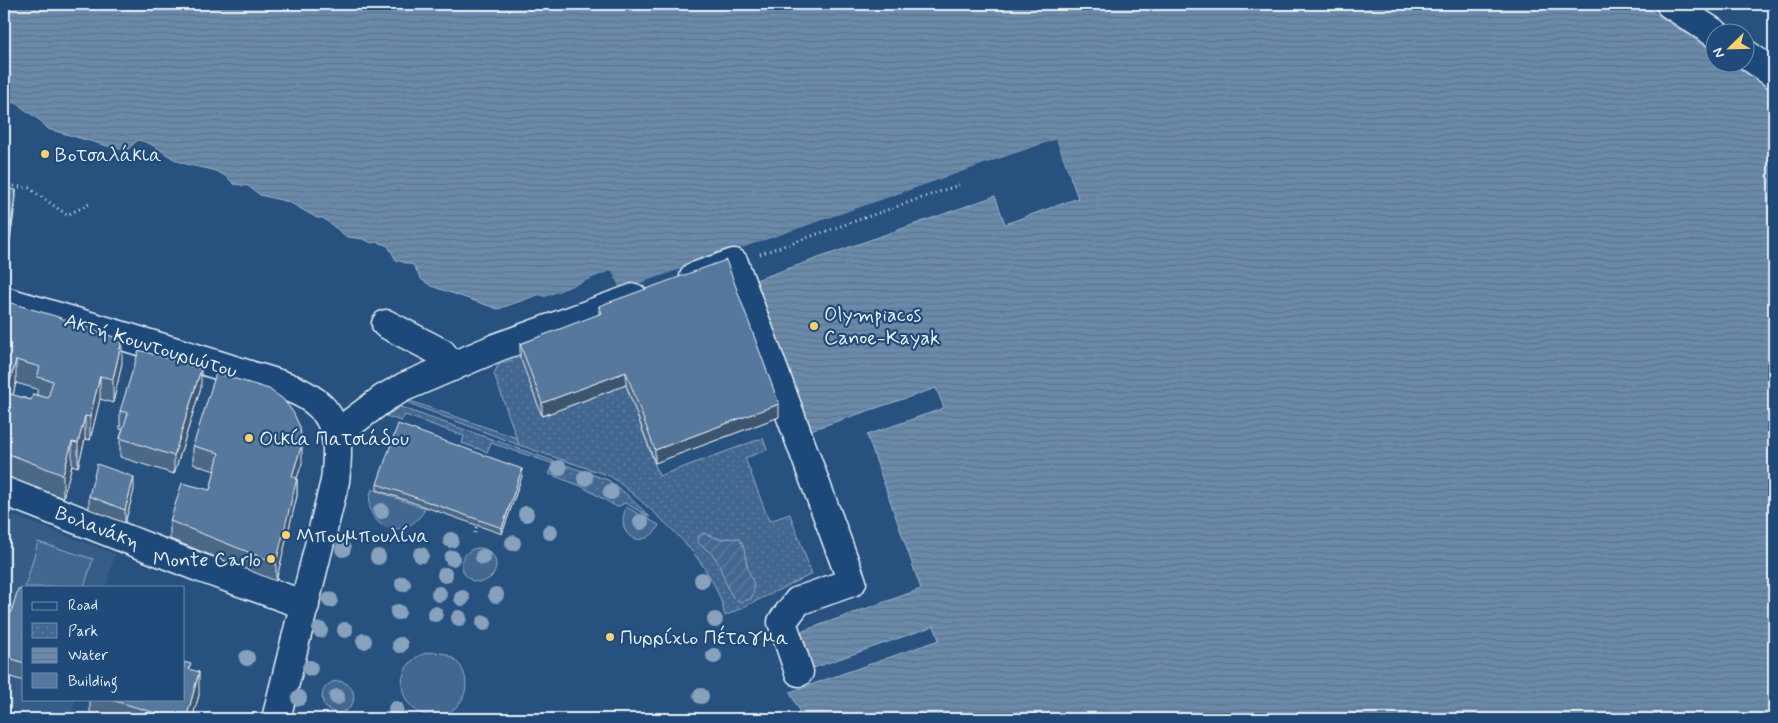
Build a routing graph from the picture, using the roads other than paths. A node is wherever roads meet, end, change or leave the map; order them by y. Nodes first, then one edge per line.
1 (1670, 4) edge
2 (1706, 27) edge
3 (1756, 61) edge
4 (1774, 74) edge
5 (4, 301) edge
6 (386, 324) dead end
7 (452, 367) junction
8 (336, 434) junction
9 (4, 491) edge
10 (305, 605) junction
11 (799, 672) dead end
12 (276, 719) edge

1 - 2 main road
3 - 4 main road
5 - 8 main road, Ακτή Κουντουριώτου
6 - 7 main road
7 - 8 main road
7 - 11 main road
8 - 10 main road
9 - 10 main road, Βολανάκη
10 - 12 main road

